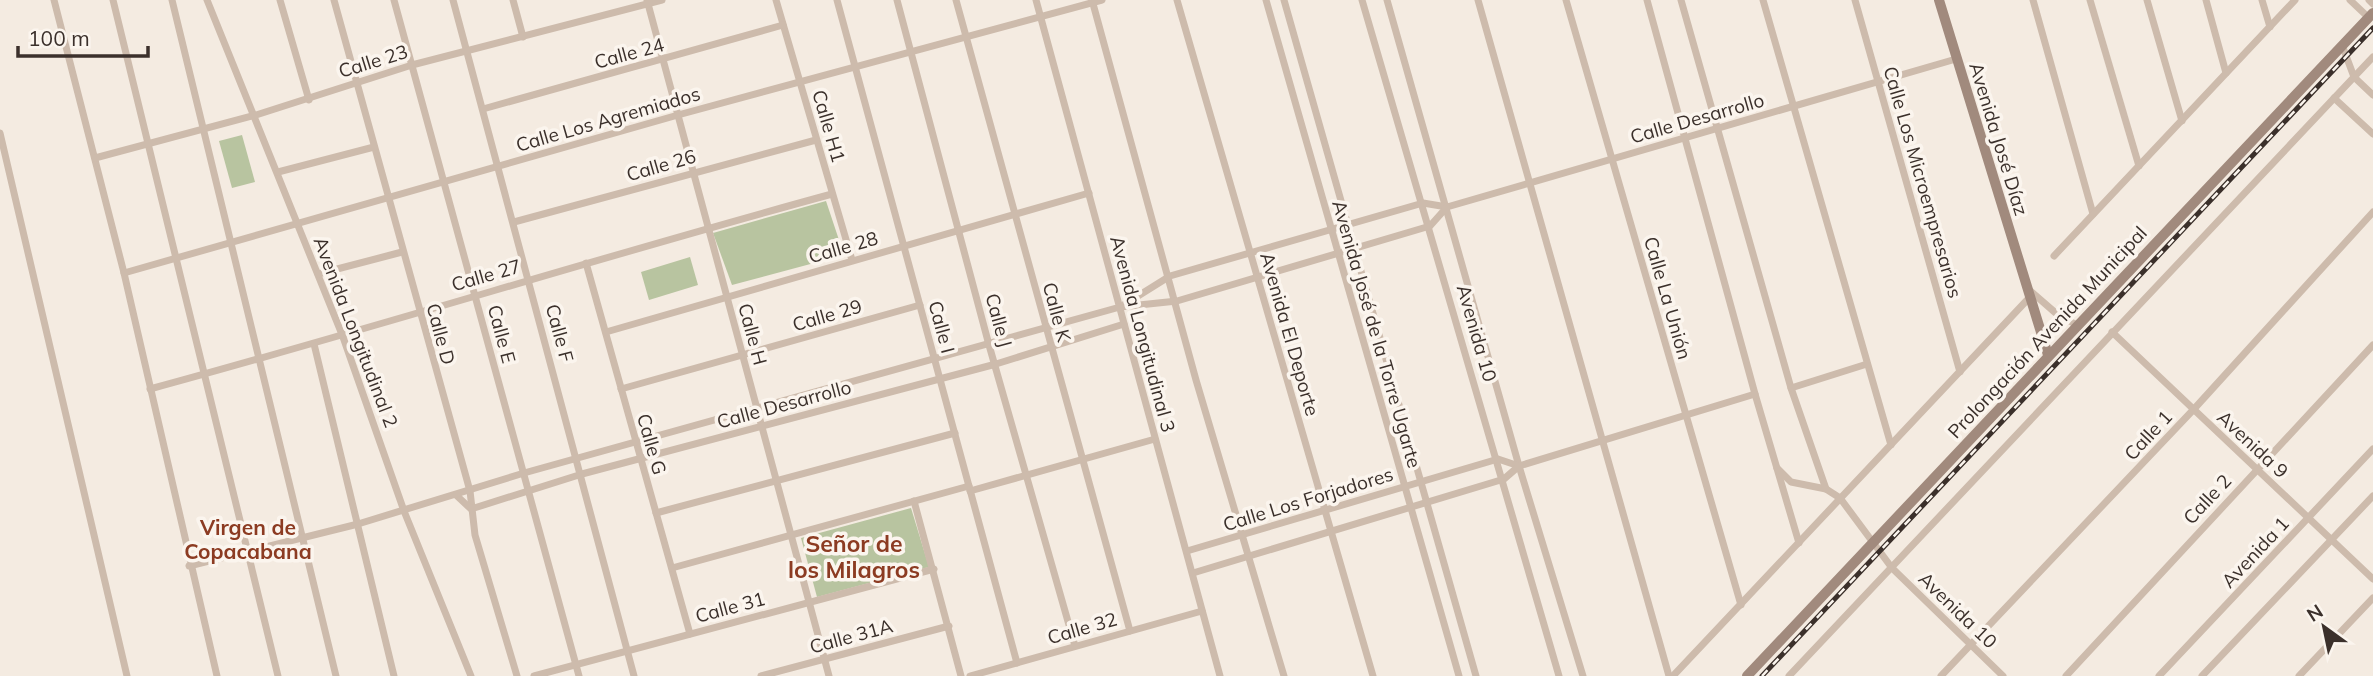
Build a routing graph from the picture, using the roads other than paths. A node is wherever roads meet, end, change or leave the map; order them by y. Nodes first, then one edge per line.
1 (54, 0) edge
2 (113, 0) edge
3 (172, 0) edge
4 (207, 0) edge
5 (279, 0) edge
6 (334, 0) edge
7 (394, 0) edge
8 (453, 0) edge
9 (513, 0) edge
10 (662, 0) edge
11 (776, 0) edge
12 (837, 0) edge
13 (897, 0) edge
14 (956, 0) edge
15 (1036, 0) edge
16 (1102, 0) edge
17 (1177, 0) edge
18 (1266, 0) edge
19 (1284, 0) edge
20 (1362, 0) edge
21 (1387, 0) edge
22 (1478, 0) edge
23 (1566, 0) edge
24 (1647, 0) edge
25 (1681, 0) edge
26 (1763, 0) edge
27 (1855, 0) edge
28 (1939, 0) edge
29 (2033, 0) edge
30 (2090, 0) edge
31 (2147, 0) edge
32 (2206, 0) edge
33 (2262, 0) edge
34 (2295, 0) edge
35 (2350, 0) edge
36 (2369, 0) edge
37 (1093, 1) edge
38 (648, 2) edge
39 (2373, 4) edge
40 (2371, 15) edge
41 (1040, 17) junction
42 (783, 25) junction
43 (2270, 27) junction
44 (523, 37) junction
45 (966, 37) junction
46 (2342, 45) junction
47 (467, 52) junction
48 (911, 53) junction
49 (2373, 57) edge
50 (1956, 59) junction
51 (663, 60) junction
52 (412, 65) junction
53 (855, 66) junction
54 (2226, 73) junction
55 (2354, 77) junction
56 (799, 81) junction
57 (356, 82) junction
58 (1878, 82) junction
59 (2373, 95) edge
60 (2334, 98) junction
61 (309, 100) junction
62 (1793, 107) junction
63 (483, 109) junction
64 (256, 115) junction
65 (678, 115) junction
66 (2182, 121) junction
67 (1717, 129) junction
68 (205, 130) junction
69 (0, 132) edge
70 (2373, 134) edge
71 (1685, 138) junction
72 (816, 140) junction
73 (149, 143) junction
74 (374, 147) junction
75 (95, 158) junction
76 (1611, 160) junction
77 (2139, 166) junction
78 (498, 167) junction
79 (278, 172) junction
80 (693, 172) junction
81 (443, 182) junction
82 (1530, 183) junction
83 (1089, 192) junction
84 (832, 194) junction
85 (387, 197) junction
86 (1423, 203) junction
87 (1447, 207) junction
88 (2373, 212) edge
89 (1014, 214) junction
90 (2093, 214) junction
91 (514, 222) junction
92 (298, 224) junction
93 (1347, 225) junction
94 (1430, 226) junction
95 (708, 228) junction
96 (1330, 229) junction
97 (959, 230) junction
98 (232, 242) junction
99 (904, 245) junction
100 (1353, 248) junction
101 (1250, 251) junction
102 (402, 252) junction
103 (1337, 253) junction
104 (2054, 256) dead end
105 (176, 259) junction
106 (852, 260) junction
107 (586, 263) junction
108 (124, 273) junction
109 (318, 274) junction
110 (1170, 276) junction
111 (1258, 277) junction
112 (529, 279) junction
113 (2026, 287) junction
114 (475, 295) junction
115 (727, 297) junction
116 (2029, 298) junction
117 (1177, 301) junction
118 (920, 305) junction
119 (1120, 307) junction
120 (419, 311) junction
121 (1124, 324) junction
122 (2077, 325) junction
123 (1045, 329) junction
124 (606, 332) junction
125 (2112, 332) junction
126 (344, 337) junction
127 (314, 344) junction
128 (989, 345) junction
129 (2373, 345) edge
130 (1050, 346) junction
131 (743, 355) junction
132 (2049, 355) junction
133 (260, 359) junction
134 (935, 360) junction
135 (996, 364) junction
136 (1867, 364) junction
137 (1960, 372) junction
138 (204, 374) junction
139 (940, 379) junction
140 (1791, 387) junction
141 (149, 389) junction
142 (621, 389) junction
143 (1755, 394) junction
144 (2194, 409) junction
145 (758, 410) junction
146 (1685, 415) junction
147 (762, 426) junction
148 (955, 433) junction
149 (1156, 439) junction
150 (1602, 440) junction
151 (635, 443) junction
152 (1891, 445) junction
153 (2373, 449) edge
154 (578, 458) junction
155 (640, 459) junction
156 (1498, 459) junction
157 (1082, 460) junction
158 (1519, 466) junction
159 (1776, 467) junction
160 (2257, 469) junction
161 (524, 473) junction
162 (582, 474) junction
163 (1027, 475) junction
164 (1504, 479) junction
165 (776, 480) junction
166 (1421, 482) junction
167 (1405, 486) junction
168 (970, 488) junction
169 (1826, 489) junction
170 (528, 490) junction
171 (470, 491) junction
172 (456, 495) junction
173 (2373, 496) edge
174 (1840, 498) junction
175 (914, 501) junction
176 (1427, 503) junction
177 (1411, 508) junction
178 (471, 509) junction
179 (404, 511) junction
180 (1326, 511) junction
181 (656, 513) junction
182 (2308, 518) junction
183 (358, 524) junction
184 (1332, 533) junction
185 (791, 535) junction
186 (1243, 536) junction
187 (303, 539) junction
188 (2331, 540) junction
189 (1799, 542) junction
190 (1873, 542) junction
191 (1186, 551) junction
192 (247, 553) junction
193 (1249, 557) junction
194 (189, 566) junction
195 (672, 568) junction
196 (1892, 568) junction
197 (934, 569) junction
198 (1193, 573) junction
199 (2373, 579) edge
200 (2373, 598) edge
201 (810, 603) junction
202 (1741, 604) junction
203 (1202, 611) junction
204 (949, 626) junction
205 (1130, 631) junction
206 (690, 634) junction
207 (1971, 645) junction
208 (1075, 646) junction
209 (628, 650) junction
210 (825, 659) junction
211 (1017, 663) junction
212 (576, 666) junction
213 (127, 676) edge
214 (217, 676) edge
215 (278, 676) edge
216 (336, 676) edge
217 (394, 676) edge
218 (471, 676) edge
219 (517, 676) edge
220 (534, 676) edge
221 (579, 676) edge
222 (634, 676) edge
223 (761, 676) edge
224 (829, 676) edge
225 (961, 676) edge
226 (970, 676) edge
227 (1220, 676) edge
228 (1284, 676) edge
229 (1373, 676) edge
230 (1459, 676) edge
231 (1476, 676) edge
232 (1559, 676) edge
233 (1583, 676) edge
234 (1671, 676) edge
235 (1747, 676) edge
236 (1789, 676) edge
237 (1941, 676) edge
238 (2003, 676) edge
239 (2066, 676) edge
240 (2159, 676) edge
241 (2202, 676) edge
242 (2299, 676) edge

1 - 75 street
2 - 73 street
3 - 68 street
4 - 64 street, Avenida Longitudinal 2
5 - 61 street
6 - 57 street, Calle D
7 - 52 street, Calle E
8 - 47 street, Calle F
9 - 44 street
10 - 38 street, Calle 23
11 - 42 street, Calle H1
12 - 53 street, Calle I
13 - 48 street, Calle J
14 - 45 street, Calle K
15 - 41 street, Avenida Longitudinal 3
16 - 37 street, Calle Los Agremiados
17 - 101 street, Avenida El Deporte
18 - 96 street, Avenida José de la Torre Ugarte
19 - 93 street, Avenida José de la Torre Ugarte
20 - 86 street, Avenida 10
21 - 87 street, Avenida 10
22 - 82 street
23 - 76 street, Calle La Unión
24 - 71 street
25 - 67 street
26 - 62 street
27 - 58 street, Calle Los Microempresarios
28 - 50 main road, Avenida José Díaz
29 - 90 street
30 - 77 street
31 - 66 street
32 - 54 street
33 - 43 street
34 - 43 street
35 - 40 street
36 - 39 street
37 - 41 street, Calle Los Agremiados
37 - 110 street
38 - 44 street, Calle 23
38 - 51 street, Calle H
40 - 46 main road, Prolongación Avenida Municipal
41 - 45 street, Calle Los Agremiados
41 - 83 street, Avenida Longitudinal 3
42 - 51 street, Calle 24
42 - 56 street, Calle H1
43 - 54 street
44 - 47 street, Calle 23
45 - 48 street, Calle Los Agremiados
45 - 89 street, Calle K
46 - 55 street
46 - 122 main road, Prolongación Avenida Municipal
47 - 52 street, Calle 23
47 - 63 street, Calle F
48 - 53 street, Calle Los Agremiados
48 - 97 street, Calle J
49 - 55 street
50 - 58 street, Calle Desarrollo
50 - 113 main road, Avenida José Díaz
51 - 63 street, Calle 24
51 - 65 street, Calle H
52 - 57 street, Calle 23
52 - 81 street, Calle E
53 - 56 street, Calle Los Agremiados
53 - 99 street, Calle I
54 - 66 street
55 - 59 street
55 - 60 street
56 - 65 street, Calle Los Agremiados
56 - 72 street, Calle H1
57 - 61 street, Calle 23
57 - 74 street, Calle D
58 - 62 street, Calle Desarrollo
58 - 137 street, Calle Los Microempresarios
60 - 70 street
60 - 125 street
61 - 64 street, Calle 23
62 - 67 street, Calle Desarrollo
62 - 136 street
63 - 78 street, Calle F
64 - 68 street, Calle 23
64 - 79 street, Avenida Longitudinal 2
65 - 78 street, Calle Los Agremiados
65 - 80 street, Calle H
66 - 77 street
67 - 71 street, Calle Desarrollo
67 - 140 street
68 - 73 street, Calle 23
68 - 98 street
69 - 213 street
71 - 76 street, Calle Desarrollo
71 - 143 street
72 - 80 street, Calle 26
72 - 84 street, Calle H1
73 - 75 street, Calle 23
73 - 105 street
74 - 79 street
74 - 85 street, Calle D
75 - 108 street
76 - 82 street, Calle Desarrollo
76 - 146 street, Calle La Unión
77 - 90 street
78 - 81 street, Calle Los Agremiados
78 - 91 street, Calle F
79 - 92 street, Avenida Longitudinal 2
80 - 91 street, Calle 26
80 - 95 street, Calle H
81 - 85 street, Calle Los Agremiados
81 - 114 street, Calle E
82 - 87 street, Calle Desarrollo
82 - 150 street
83 - 89 street, Calle 28
83 - 119 street, Avenida Longitudinal 3
84 - 95 street, Calle 27
84 - 106 street, Calle H1
85 - 92 street, Calle Los Agremiados
85 - 102 street, Calle D
86 - 87 street, Calle Desarrollo
86 - 93 street, Calle Desarrollo
86 - 94 street, Avenida 10
87 - 94 street
87 - 158 street, Avenida 10
88 - 144 street, Calle 1
89 - 97 street, Calle 28
89 - 123 street, Calle K
90 - 104 street
91 - 112 street, Calle F
92 - 98 street, Calle Los Agremiados
92 - 109 street, Avenida Longitudinal 2
93 - 96 street, Calle Desarrollo
93 - 100 street, Avenida José de la Torre Ugarte
94 - 100 street, Calle Desarrollo
94 - 156 street, Avenida 10
95 - 107 street, Calle 27
95 - 115 street, Calle H
96 - 101 street, Calle Desarrollo
96 - 103 street, Avenida José de la Torre Ugarte
97 - 99 street, Calle 28
97 - 128 street, Calle J
98 - 105 street, Calle Los Agremiados
98 - 133 street
99 - 106 street, Calle 28
99 - 118 street, Calle I
100 - 103 street, Calle Desarrollo
100 - 166 street, Avenida José de la Torre Ugarte
101 - 110 street, Calle Desarrollo
101 - 111 street, Avenida El Deporte
102 - 109 street
102 - 120 street, Calle D
103 - 111 street, Calle Desarrollo
103 - 167 street, Avenida José de la Torre Ugarte
105 - 108 street, Calle Los Agremiados
105 - 138 street
106 - 115 street, Calle 28
107 - 112 street, Calle 27
107 - 124 street, Calle G
108 - 141 street
109 - 126 street, Avenida Longitudinal 2
110 - 117 street
110 - 119 street, Calle Desarrollo
111 - 117 street, Calle Desarrollo
111 - 180 street, Avenida El Deporte
112 - 114 street, Calle 27
112 - 154 street, Calle F
113 - 116 main road, Avenida José Díaz
113 - 122 street
114 - 120 street, Calle 27
114 - 161 street, Calle E
115 - 124 street, Calle 28
115 - 131 street, Calle H
116 - 132 main road, Avenida José Díaz
116 - 137 street
117 - 119 street, Calle Desarrollo
117 - 186 street
118 - 131 street, Calle 29
118 - 134 street, Calle I
119 - 121 street, Avenida Longitudinal 3
119 - 123 street, Calle Desarrollo
120 - 126 street, Calle 27
120 - 171 street, Calle D
121 - 130 street, Calle Desarrollo
121 - 149 street, Avenida Longitudinal 3
122 - 132 main road, Prolongación Avenida Municipal
123 - 128 street, Calle Desarrollo
123 - 130 street, Calle K
124 - 142 street, Calle G
125 - 144 street, Avenida 9
125 - 196 street
126 - 127 street, Calle 27
126 - 179 street, Avenida Longitudinal 2
127 - 133 street, Calle 27
127 - 183 street
128 - 134 street, Calle Desarrollo
128 - 135 street, Calle J
129 - 160 street, Calle 2
130 - 135 street, Calle Desarrollo
130 - 157 street, Calle K
131 - 142 street, Calle 29
131 - 145 street, Calle H
132 - 190 main road, Prolongación Avenida Municipal
133 - 138 street, Calle 27
133 - 187 street
134 - 139 street, Calle I
134 - 145 street, Calle Desarrollo
135 - 139 street, Calle Desarrollo
135 - 163 street, Calle J
136 - 140 street
136 - 152 street
137 - 152 street
138 - 141 street, Calle 27
138 - 192 street
139 - 147 street, Calle Desarrollo
139 - 148 street, Calle I
140 - 169 street
141 - 194 street
142 - 151 street, Calle G
143 - 146 street, Calle Los Forjadores
143 - 159 street
144 - 160 street, Avenida 9
144 - 207 street, Calle 1
145 - 147 street, Calle H
145 - 151 street, Calle Desarrollo
146 - 150 street, Calle Los Forjadores
146 - 202 street, Calle La Unión
147 - 155 street, Calle Desarrollo
147 - 165 street, Calle H
148 - 165 street
148 - 168 street, Calle I
149 - 157 street
149 - 191 street, Avenida Longitudinal 3
150 - 158 street, Calle Los Forjadores
150 - 234 street
151 - 154 street, Calle Desarrollo
151 - 155 street, Calle G
152 - 174 street
153 - 182 street, Avenida 1
154 - 161 street, Calle Desarrollo
154 - 162 street, Calle F
155 - 162 street, Calle Desarrollo
155 - 181 street, Calle G
156 - 158 street
156 - 164 street, Avenida 10
156 - 166 street, Calle Los Forjadores
157 - 163 street
157 - 205 street, Calle K
158 - 164 street, Calle Los Forjadores
158 - 233 street, Avenida 10
159 - 169 street
159 - 189 street
160 - 182 street, Avenida 9
160 - 239 street, Calle 2
161 - 170 street, Calle E
161 - 171 street, Calle Desarrollo
162 - 170 street, Calle Desarrollo
162 - 209 street, Calle F
163 - 168 street
163 - 208 street, Calle J
164 - 176 street, Calle Los Forjadores
164 - 232 street, Avenida 10
165 - 181 street
165 - 185 street, Calle H
166 - 167 street, Calle Los Forjadores
166 - 176 street, Avenida José de la Torre Ugarte
167 - 177 street, Avenida José de la Torre Ugarte
167 - 180 street, Calle Los Forjadores
168 - 175 street
168 - 211 street, Calle I
169 - 174 street
170 - 178 street, Calle Desarrollo
170 - 212 street, Calle E
171 - 172 street, Calle Desarrollo
171 - 178 street, Calle D
172 - 178 street
172 - 179 street, Calle Desarrollo
173 - 188 street
174 - 189 street
174 - 190 street, Avenida 10
175 - 185 street
175 - 197 street
176 - 177 street, Calle Los Forjadores
176 - 231 street, Avenida José de la Torre Ugarte
177 - 184 street, Calle Los Forjadores
177 - 230 street, Avenida José de la Torre Ugarte
178 - 219 street, Calle D
179 - 183 street, Calle Desarrollo
179 - 218 street, Avenida Longitudinal 2
180 - 184 street, Avenida El Deporte
180 - 186 street, Calle Los Forjadores
181 - 195 street, Calle G
182 - 188 street, Avenida 9
182 - 240 street, Avenida 1
183 - 187 street, Calle Desarrollo
183 - 217 street
184 - 193 street, Calle Los Forjadores
184 - 229 street, Avenida El Deporte
185 - 195 street
185 - 201 street, Calle H
186 - 191 street, Calle Los Forjadores
186 - 193 street
187 - 192 street, Calle Desarrollo
187 - 216 street
188 - 199 street, Avenida 9
188 - 241 street
189 - 202 street
190 - 196 street, Avenida 10
190 - 235 main road, Prolongación Avenida Municipal
191 - 198 street, Avenida Longitudinal 3
192 - 194 street, Calle Desarrollo
192 - 215 street
193 - 198 street, Calle Los Forjadores
193 - 228 street
194 - 214 street
195 - 206 street, Calle G
196 - 207 street, Avenida 10
196 - 236 street
197 - 201 street, Calle 31
197 - 204 street
198 - 203 street, Avenida Longitudinal 3
200 - 242 street
201 - 206 street, Calle 31
201 - 210 street, Calle H
202 - 234 street
203 - 205 street, Calle 32
203 - 227 street, Avenida Longitudinal 3
204 - 210 street, Calle 31A
204 - 225 street
205 - 208 street, Calle 32
206 - 209 street, Calle 31
207 - 237 street, Calle 1
207 - 238 street, Avenida 10
208 - 211 street, Calle 32
209 - 212 street, Calle 31
209 - 222 street, Calle F
210 - 223 street, Calle 31A
210 - 224 street, Calle H
211 - 226 street, Calle 32
212 - 220 street, Calle 31
212 - 221 street, Calle E

